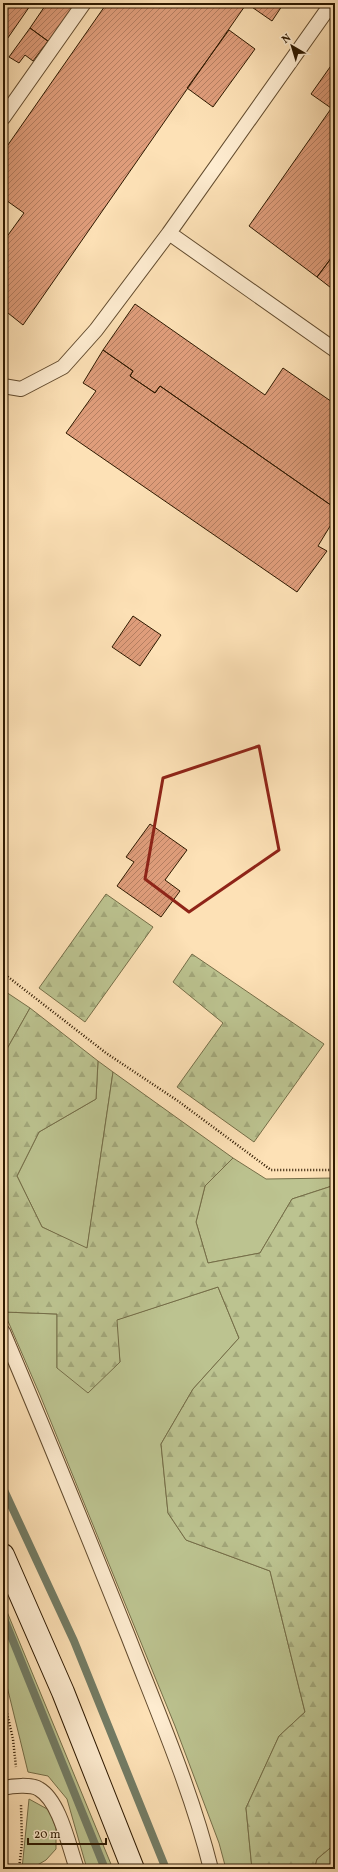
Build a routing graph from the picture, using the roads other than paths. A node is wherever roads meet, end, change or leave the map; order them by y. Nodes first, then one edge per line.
1 (84, 3) edge
2 (332, 3) edge
3 (3, 118) edge
4 (169, 233) junction
5 (335, 350) edge
6 (3, 386) edge
7 (3, 1332) edge
8 (3, 1555) edge
9 (3, 1788) edge
10 (77, 1869) edge
11 (133, 1869) edge
12 (211, 1869) edge

1 - 3 lane
2 - 4 lane
4 - 5 lane
4 - 6 lane
7 - 12 lane
8 - 11 main road
9 - 10 lane

